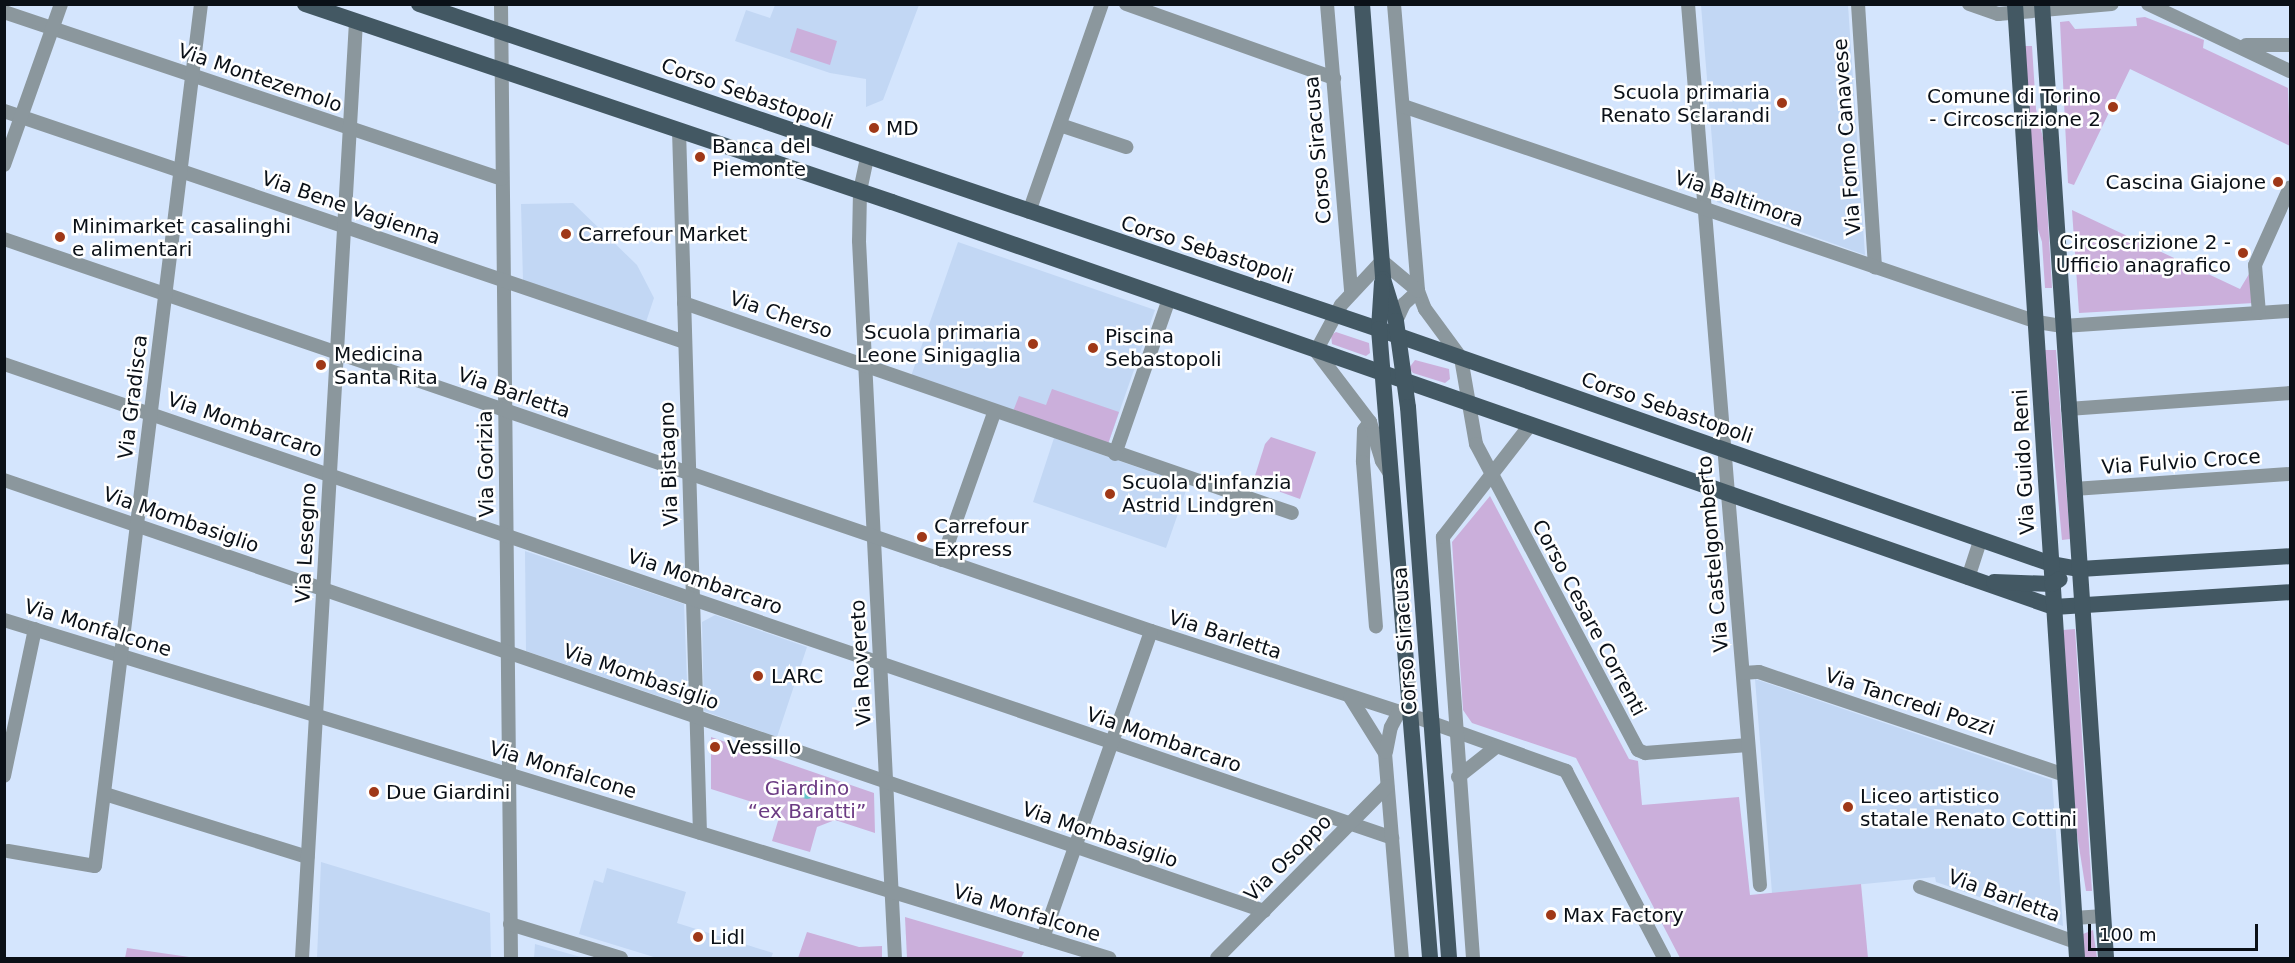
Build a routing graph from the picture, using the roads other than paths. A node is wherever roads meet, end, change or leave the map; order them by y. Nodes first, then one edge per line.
1 (61, 4) edge
2 (201, 4) edge
3 (305, 4) edge
4 (419, 4) edge
5 (501, 4) edge
6 (1102, 4) edge
7 (1126, 4) edge
8 (1327, 4) edge
9 (1362, 4) edge
10 (1394, 4) edge
11 (1688, 4) edge
12 (1858, 4) edge
13 (1969, 4) edge
14 (2112, 4) edge
15 (2148, 4) edge
16 (2158, 4) edge
17 (2042, 7) edge
18 (2015, 9) edge
19 (4, 12) edge
20 (2177, 16) junction
21 (356, 22) junction
22 (52, 29) junction
23 (501, 32) junction
24 (2238, 44) junction
25 (2290, 45) edge
26 (501, 71) junction
27 (2290, 71) edge
28 (193, 75) junction
29 (1334, 78) junction
30 (1403, 106) junction
31 (4, 111) edge
32 (21, 117) junction
33 (1060, 125) junction
34 (348, 129) junction
35 (679, 130) junction
36 (1126, 147) dead end
37 (867, 158) junction
38 (4, 165) edge
39 (182, 171) junction
40 (502, 179) junction
41 (2290, 187) edge
42 (860, 191) junction
43 (1704, 206) junction
44 (1029, 213) junction
45 (343, 226) junction
46 (4, 239) edge
47 (1382, 261) junction
48 (1875, 267) junction
49 (1383, 279) junction
50 (504, 281) junction
51 (1418, 291) junction
52 (1351, 292) junction
53 (166, 294) junction
54 (1169, 298) junction
55 (684, 303) junction
56 (2290, 311) edge
57 (2259, 313) junction
58 (1335, 314) junction
59 (2037, 322) junction
60 (2062, 326) junction
61 (1398, 328) junction
62 (1379, 329) junction
63 (685, 342) junction
64 (1316, 351) junction
65 (337, 353) junction
66 (1461, 358) junction
67 (4, 364) edge
68 (866, 366) junction
69 (1383, 373) junction
70 (1405, 380) junction
71 (2290, 393) edge
72 (1468, 402) junction
73 (2068, 409) junction
74 (505, 410) junction
75 (994, 413) junction
76 (151, 414) junction
77 (1370, 422) junction
78 (1531, 424) junction
79 (1725, 450) junction
80 (1115, 454) junction
81 (329, 474) junction
82 (689, 474) junction
83 (1491, 474) junction
84 (2290, 474) edge
85 (1392, 475) junction
86 (4, 480) edge
87 (2074, 489) junction
88 (1728, 495) junction
89 (1292, 513) dead end
90 (137, 526) junction
91 (506, 535) junction
92 (874, 535) junction
93 (1980, 541) junction
94 (2290, 556) edge
95 (942, 560) junction
96 (2051, 564) junction
97 (2080, 569) junction
98 (1972, 580) junction
99 (2052, 584) junction
100 (322, 589) junction
101 (2290, 592) edge
102 (693, 598) junction
103 (2082, 607) junction
104 (2054, 608) junction
105 (4, 620) edge
106 (1376, 626) dead end
107 (35, 629) junction
108 (1151, 631) junction
109 (507, 651) junction
110 (121, 655) junction
111 (880, 664) junction
112 (1743, 673) junction
113 (1350, 697) junction
114 (1405, 713) junction
115 (316, 715) junction
116 (696, 716) junction
117 (1432, 723) junction
118 (1455, 733) junction
119 (1112, 742) junction
120 (1748, 745) junction
121 (1496, 747) junction
122 (1385, 753) junction
123 (5, 767) edge
124 (509, 774) junction
125 (2065, 775) junction
126 (1458, 777) junction
127 (886, 782) junction
128 (1388, 786) junction
129 (105, 794) junction
130 (1350, 824) junction
131 (700, 833) junction
132 (1392, 838) junction
133 (1075, 847) junction
134 (8, 850) dead end
135 (307, 857) junction
136 (1760, 885) dead end
137 (1920, 887) dead end
138 (891, 891) junction
139 (1264, 911) junction
140 (2104, 916) junction
141 (2074, 918) junction
142 (510, 924) junction
143 (1043, 938) junction
144 (2076, 950) edge
145 (302, 958) edge
146 (511, 958) edge
147 (621, 958) edge
148 (895, 958) edge
149 (1109, 958) edge
150 (1217, 958) edge
151 (1402, 958) edge
152 (1430, 958) edge
153 (1449, 958) edge
154 (1473, 958) edge
155 (1664, 958) edge
156 (2106, 958) edge

1 - 22 street
2 - 28 street, Via Gradisca
3 - 21 main road
4 - 23 main road, Corso Sebastopoli
5 - 23 street, Via Gorizia
6 - 33 street
7 - 29 street
8 - 29 street, Corso Siracusa
9 - 47 main road, Corso Siracusa
10 - 30 street
11 - 43 street, Via Castelgomberto
12 - 48 street, Via Forno Canavese
13 - 18 street
14 - 17 street
15 - 20 street
16 - 20 street
17 - 18 street
17 - 60 main road
18 - 59 main road, Via Guido Reni
19 - 22 street, Via Montezemolo
20 - 24 street
21 - 26 main road
21 - 34 street, Via Lesegno
22 - 28 street, Via Montezemolo
22 - 32 street
23 - 26 street, Via Gorizia
23 - 37 main road, Corso Sebastopoli
24 - 25 street
24 - 27 street
26 - 35 main road
26 - 40 street, Via Gorizia
28 - 34 street, Via Montezemolo
28 - 39 street, Via Gradisca
29 - 52 street, Corso Siracusa
30 - 43 street, Via Baltimora
30 - 51 street
31 - 32 street, Via Bene Vagienna
32 - 38 street
32 - 39 street, Via Bene Vagienna
33 - 36 street
33 - 44 street
34 - 40 street, Via Montezemolo
34 - 45 street, Via Lesegno
35 - 42 main road
35 - 55 street, Via Bistagno
37 - 42 street, Via Rovereto
37 - 44 main road, Corso Sebastopoli
39 - 45 street, Via Bene Vagienna
39 - 53 street, Via Gradisca
40 - 50 street, Via Gorizia
41 - 57 street
42 - 54 main road
42 - 68 street, Via Rovereto
43 - 48 street, Via Baltimora
43 - 79 street, Via Castelgomberto
44 - 58 main road, Corso Sebastopoli
45 - 50 street, Via Bene Vagienna
45 - 65 street, Via Lesegno
46 - 53 street, Via Barletta
47 - 49 main road, Corso Siracusa
47 - 51 street
47 - 52 street
48 - 59 street, Via Baltimora
49 - 61 main road, Corso Siracusa
49 - 62 main road, Corso Siracusa
50 - 63 street, Via Bene Vagienna
50 - 74 street, Via Gorizia
51 - 61 street
51 - 66 street
52 - 58 street
53 - 65 street, Via Barletta
53 - 76 street, Via Gradisca
54 - 64 main road
54 - 80 street
55 - 63 street, Via Bistagno
55 - 68 street, Via Cherso
56 - 57 street
57 - 60 street
58 - 62 main road, Corso Sebastopoli
58 - 64 street
59 - 60 street, Via Baltimora
59 - 96 main road, Via Guido Reni
60 - 73 main road
61 - 62 main road, Corso Sebastopoli
61 - 66 main road, Corso Sebastopoli
61 - 70 main road, Corso Siracusa
62 - 69 main road, Corso Siracusa
63 - 82 street, Via Bistagno
64 - 69 main road
64 - 77 street, Corso Siracusa
65 - 74 street, Via Barletta
65 - 81 street, Via Lesegno
66 - 72 street
66 - 79 main road, Corso Sebastopoli
67 - 76 street, Via Mombarcaro
68 - 75 street
68 - 92 street, Via Rovereto
69 - 70 main road
69 - 85 main road, Corso Siracusa
70 - 72 main road
70 - 117 main road, Corso Siracusa
71 - 73 street
72 - 78 main road
72 - 83 street, Corso Cesare Correnti
73 - 87 main road
74 - 82 street, Via Barletta
74 - 91 street, Via Gorizia
75 - 80 street
75 - 95 street
76 - 81 street, Via Mombarcaro
76 - 90 street, Via Gradisca
77 - 85 street, Corso Siracusa
77 - 106 street, Corso Siracusa
78 - 83 street
78 - 88 main road
79 - 88 street, Via Castelgomberto
79 - 93 main road, Corso Sebastopoli
80 - 89 street
81 - 91 street, Via Mombarcaro
81 - 100 street, Via Lesegno
82 - 92 street, Via Barletta
82 - 102 street, Via Bistagno
83 - 118 street
83 - 120 street, Corso Cesare Correnti
84 - 87 street, Via Fulvio Croce
85 - 114 main road, Corso Siracusa
86 - 90 street, Via Mombasiglio
87 - 97 main road
88 - 98 main road
88 - 112 street, Via Castelgomberto
90 - 100 street, Via Mombasiglio
90 - 110 street, Via Gradisca
91 - 102 street, Via Mombarcaro
91 - 109 street, Via Gorizia
92 - 95 street, Via Barletta
92 - 111 street, Via Rovereto
93 - 96 main road, Corso Sebastopoli
93 - 98 street
94 - 97 main road
95 - 108 street, Via Barletta
96 - 97 main road, Corso Sebastopoli
96 - 99 main road, Via Guido Reni
97 - 99 main road
97 - 103 main road
98 - 99 main road
98 - 104 main road
99 - 104 main road, Via Guido Reni
100 - 109 street, Via Mombasiglio
100 - 115 street, Via Lesegno
101 - 103 main road
102 - 111 street, Via Mombarcaro
102 - 116 street, Via Bistagno
103 - 104 main road
103 - 140 main road
104 - 125 main road, Via Guido Reni
105 - 107 street, Via Monfalcone
107 - 110 street, Via Monfalcone
107 - 123 street
108 - 113 street, Via Barletta
108 - 119 street
109 - 116 street, Via Mombasiglio
109 - 124 street, Via Gorizia
110 - 115 street, Via Monfalcone
110 - 129 street, Via Gradisca
111 - 119 street, Via Mombarcaro
111 - 127 street, Via Rovereto
112 - 120 street, Via Castelgomberto
112 - 125 street, Via Tancredi Pozzi
113 - 114 street, Via Barletta
113 - 122 street, Corso Siracusa
114 - 117 street, Via Barletta
114 - 122 street, Corso Siracusa
114 - 152 main road, Corso Siracusa
115 - 124 street, Via Monfalcone
115 - 135 street, Via Lesegno
116 - 127 street, Via Mombasiglio
116 - 131 street, Via Bistagno
117 - 118 street, Via Barletta
117 - 153 main road, Corso Siracusa
118 - 121 street, Via Barletta
118 - 126 street
119 - 130 street, Via Mombarcaro
119 - 133 street
120 - 136 street, Via Castelgomberto
121 - 126 street
121 - 155 street, Via Barletta
122 - 128 street, Corso Siracusa
124 - 131 street, Via Monfalcone
124 - 142 street, Via Gorizia
125 - 141 main road, Via Guido Reni
126 - 154 street
127 - 133 street, Via Mombasiglio
127 - 138 street, Via Rovereto
128 - 130 street, Via Osoppo
128 - 132 street, Corso Siracusa
129 - 134 street, Via Gradisca
129 - 135 street
130 - 132 street, Via Mombarcaro
130 - 139 street, Via Osoppo
131 - 138 street, Via Monfalcone
132 - 151 street, Corso Siracusa
133 - 139 street, Via Mombasiglio
133 - 143 street
135 - 145 street, Via Lesegno
137 - 144 street, Via Barletta
138 - 143 street, Via Monfalcone
138 - 148 street, Via Rovereto
139 - 150 street, Via Osoppo
140 - 141 street
140 - 156 main road
141 - 144 main road, Via Guido Reni
142 - 146 street, Via Gorizia
142 - 147 street
143 - 149 street, Via Monfalcone

